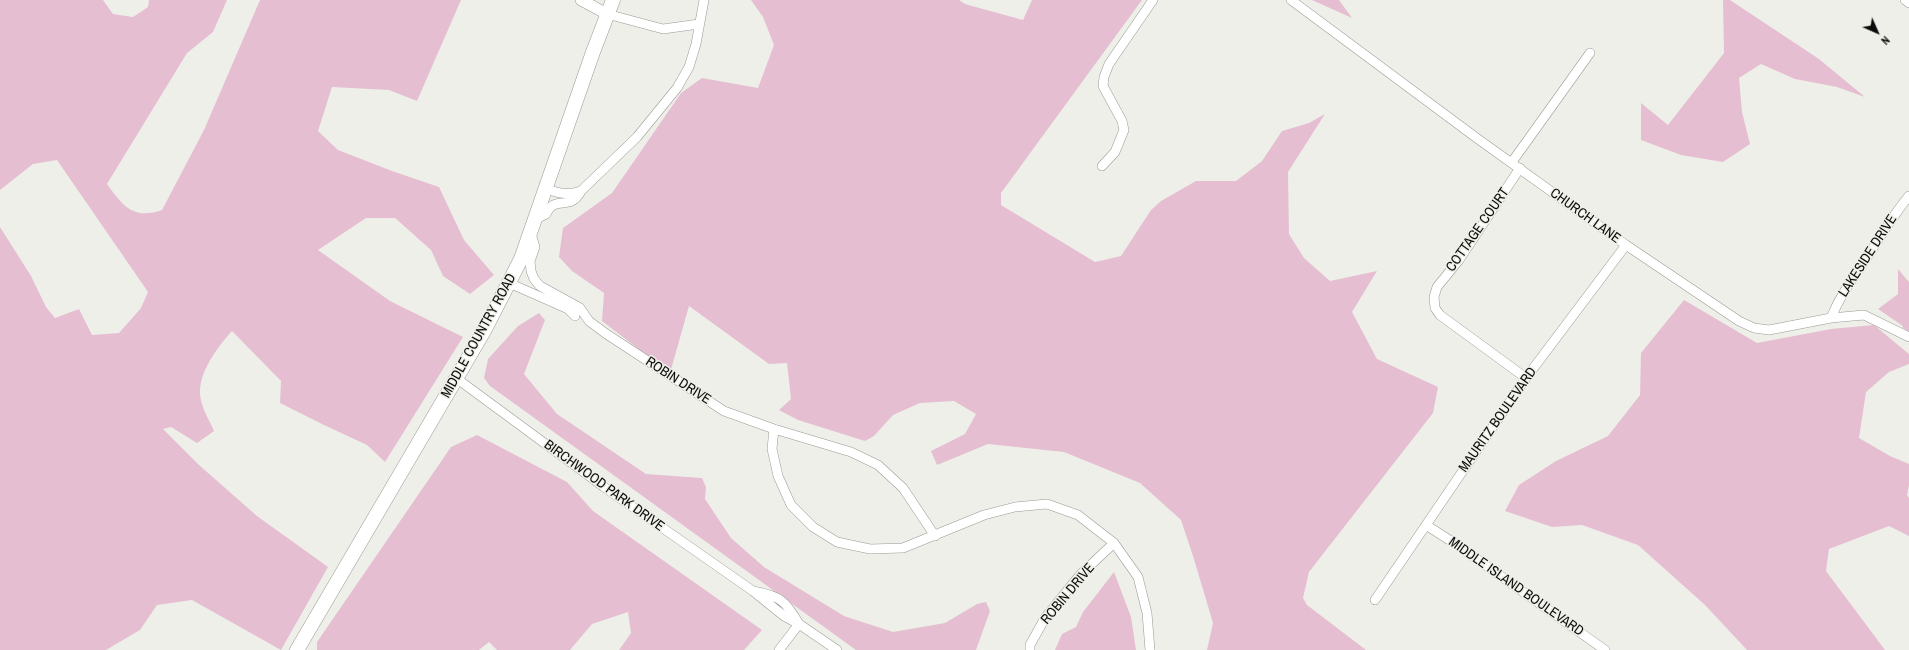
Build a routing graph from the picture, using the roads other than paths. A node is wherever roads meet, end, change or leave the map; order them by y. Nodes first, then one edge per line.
1 (581, 0) edge
2 (613, 0) edge
3 (704, 0) edge
4 (1153, 0) edge
5 (1291, 0) edge
6 (1905, 0) edge
7 (1909, 3) edge
8 (607, 14) junction
9 (699, 24) junction
10 (1590, 53) dead end
11 (1512, 162) junction
12 (1102, 166) dead end
13 (1520, 168) junction
14 (546, 189) junction
15 (581, 191) junction
16 (1909, 196) edge
17 (536, 219) junction
18 (531, 234) junction
19 (1626, 245) junction
20 (509, 283) junction
21 (1831, 318) junction
22 (589, 321) junction
23 (1909, 337) edge
24 (456, 378) junction
25 (1526, 378) junction
26 (774, 429) junction
27 (1426, 525) junction
28 (935, 536) junction
29 (1114, 543) junction
30 (753, 591) junction
31 (1375, 600) dead end
32 (799, 624) junction
33 (1602, 649) edge
34 (297, 650) edge
35 (779, 650) edge
36 (837, 650) edge
37 (1030, 650) edge
38 (1150, 650) edge

1 - 8 street
2 - 8 main road, MIDDLE COUNTRY ROAD
3 - 9 street
4 - 12 street
5 - 11 street, CHURCH LANE
6 - 7 street
8 - 9 street
8 - 14 main road, MIDDLE COUNTRY ROAD
9 - 15 street
10 - 11 street
11 - 13 street, CHURCH LANE
13 - 19 street, CHURCH LANE
13 - 25 street, COTTAGE COURT
14 - 15 street
14 - 17 main road, MIDDLE COUNTRY ROAD
15 - 17 street
16 - 21 street, LAKESIDE DRIVE
17 - 18 main road, MIDDLE COUNTRY ROAD
18 - 20 main road, MIDDLE COUNTRY ROAD
18 - 22 street, ROBIN DRIVE
19 - 21 street, CHURCH LANE
19 - 25 street, MAURITZ BOULEVARD
20 - 22 street, ROBIN DRIVE
20 - 24 main road, MIDDLE COUNTRY ROAD
21 - 23 street, CHURCH LANE
22 - 26 street, ROBIN DRIVE
24 - 30 street, BIRCHWOOD PARK DRIVE
24 - 34 main road, MIDDLE COUNTRY ROAD
25 - 27 street, MAURITZ BOULEVARD
26 - 28 street, ROBIN DRIVE
26 - 28 street
27 - 31 street, MAURITZ BOULEVARD
27 - 33 street, MIDDLE ISLAND BOULEVARD
28 - 29 street
29 - 37 street, ROBIN DRIVE
29 - 38 street
30 - 32 street, BIRCHWOOD PARK DRIVE
30 - 32 street, BIRCHWOOD PARK DRIVE
32 - 35 street
32 - 36 street, BIRCHWOOD PARK DRIVE

